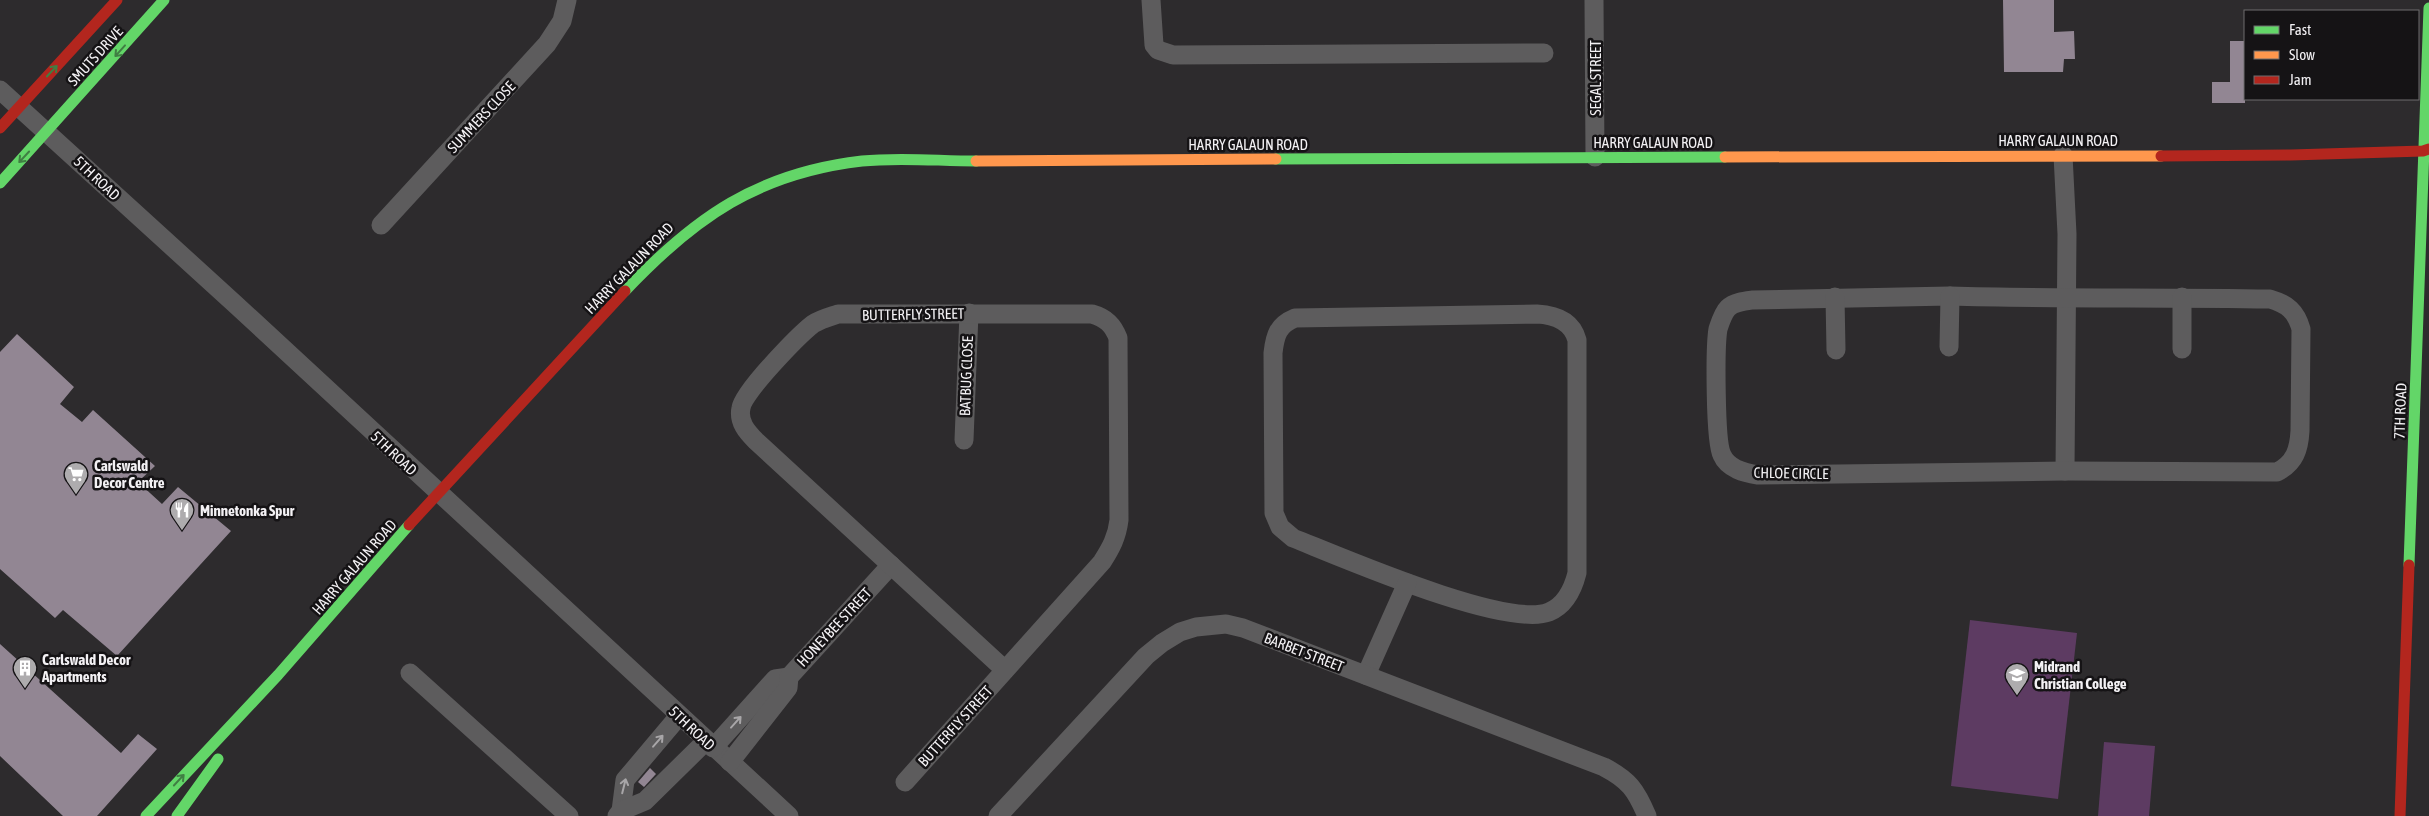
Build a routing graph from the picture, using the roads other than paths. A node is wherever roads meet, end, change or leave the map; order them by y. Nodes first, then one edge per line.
1 (117, 0) edge
2 (164, 0) edge
3 (568, 0) edge
4 (1151, 0) edge
5 (1594, 0) edge
6 (2429, 8) edge
7 (1544, 53) dead end
8 (0, 90) edge
9 (19, 107) junction
10 (0, 128) edge
11 (47, 132) junction
12 (2426, 150) edge
13 (2063, 155) junction
14 (1595, 157) junction
15 (0, 183) edge
16 (381, 225) dead end
17 (1950, 296) junction
18 (1835, 297) junction
19 (2182, 297) junction
20 (2066, 299) junction
21 (969, 313) junction
22 (1949, 347) dead end
23 (2182, 349) dead end
24 (1836, 350) dead end
25 (964, 440) dead end
26 (2065, 471) junction
27 (437, 493) junction
28 (891, 566) junction
29 (1408, 583) junction
30 (1005, 670) junction
31 (410, 673) dead end
32 (278, 676) junction
33 (1366, 676) junction
34 (789, 677) junction
35 (679, 716) junction
36 (710, 744) junction
37 (730, 762) junction
38 (905, 782) dead end
39 (619, 814) edge
40 (146, 816) edge
41 (177, 816) edge
42 (569, 816) edge
43 (789, 816) edge
44 (998, 816) edge
45 (1647, 816) edge
46 (2400, 816) edge

9 -> 1 main road, SMUTS DRIVE
2 -> 11 main road, SMUTS DRIVE
3 - 16 street, SUMMERS CLOSE
4 - 7 street
5 - 14 street, SEGAL STREET
6 - 12 main road, 7TH ROAD
8 - 9 street, 5TH ROAD
9 - 10 main road, SMUTS DRIVE
9 - 11 street, 5TH ROAD
11 -> 15 main road, SMUTS DRIVE
11 - 27 street, 5TH ROAD
12 - 13 main road, HARRY GALAUN ROAD
12 - 46 main road, 7TH ROAD
13 - 14 main road, HARRY GALAUN ROAD
13 - 20 street
14 - 27 main road, HARRY GALAUN ROAD
17 - 18 street, CHLOE CIRCLE
17 - 20 street, CHLOE CIRCLE
17 - 22 street
18 - 24 street
18 - 26 street, CHLOE CIRCLE
19 - 20 street, CHLOE CIRCLE
19 - 23 street
19 - 26 street, CHLOE CIRCLE
20 - 26 street
21 - 25 street, BATBUG CLOSE
21 - 28 street, BUTTERFLY STREET
21 - 30 street, BUTTERFLY STREET
27 - 32 main road, HARRY GALAUN ROAD
27 - 35 street, 5TH ROAD
28 - 30 street, BUTTERFLY STREET
28 - 34 street, HONEYBEE STREET
29 - 29 street
29 - 33 street
30 - 38 street, BUTTERFLY STREET
31 - 42 street
40 -> 32 main road, HARRY GALAUN ROAD
32 - 41 main road, HARRY GALAUN ROAD
33 - 44 street, BARBET STREET
33 - 45 street, BARBET STREET
36 -> 34 street
34 - 37 street, HONEYBEE STREET
35 - 36 street, 5TH ROAD
39 -> 35 street
36 - 37 street, 5TH ROAD
36 - 39 street
37 - 43 street, 5TH ROAD

